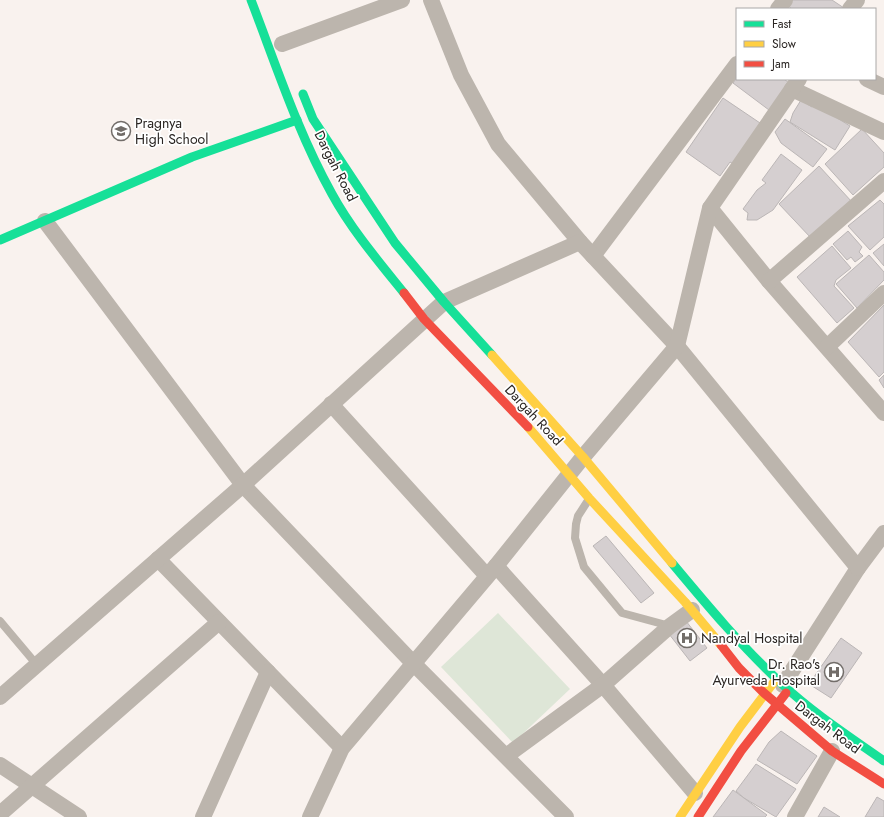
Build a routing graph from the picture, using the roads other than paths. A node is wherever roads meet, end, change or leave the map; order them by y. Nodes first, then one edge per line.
1 (251, 0) edge
2 (402, 0) edge
3 (431, 0) edge
4 (785, 0) edge
5 (779, 8) edge
6 (282, 44) dead end
7 (736, 65) edge
8 (869, 80) edge
9 (796, 84) edge
10 (299, 85) dead end
11 (884, 87) edge
12 (297, 120) junction
13 (884, 132) edge
14 (884, 181) edge
15 (710, 208) junction
16 (44, 221) junction
17 (0, 240) edge
18 (580, 242) junction
19 (593, 256) junction
20 (769, 281) junction
21 (884, 293) edge
22 (444, 302) junction
23 (424, 319) junction
24 (678, 346) junction
25 (827, 347) junction
26 (331, 404) junction
27 (884, 413) edge
28 (583, 457) junction
29 (568, 475) junction
30 (243, 485) junction
31 (597, 491) junction
32 (884, 533) edge
33 (158, 559) junction
34 (858, 568) junction
35 (492, 571) junction
36 (692, 610) junction
37 (0, 621) edge
38 (219, 622) junction
39 (670, 626) junction
40 (413, 663) junction
41 (37, 665) junction
42 (268, 672) junction
43 (783, 684) junction
44 (603, 685) junction
45 (764, 694) junction
46 (0, 697) edge
47 (776, 705) junction
48 (342, 748) junction
49 (832, 751) junction
50 (506, 756) junction
51 (884, 761) edge
52 (0, 765) edge
53 (884, 784) edge
54 (31, 786) junction
55 (695, 793) junction
56 (0, 814) edge
57 (79, 817) edge
58 (203, 817) edge
59 (310, 817) edge
60 (566, 817) edge
61 (680, 817) edge
62 (698, 817) edge
63 (795, 817) edge

1 - 12 main road, Dargah Road
2 - 6 street
3 - 18 street
4 - 5 street
7 - 19 street
8 - 11 street
9 - 13 street
9 - 15 street
10 - 22 main road, Dargah Road
12 - 16 main road
12 - 23 main road, Dargah Road
14 - 20 street
15 - 20 street
15 - 24 street
16 - 17 main road
16 - 30 street
18 - 19 street
18 - 22 street
19 - 24 street
20 - 25 street
21 - 25 street
22 - 23 street
22 - 28 main road, Dargah Road
23 - 26 street
23 - 29 main road, Dargah Road
24 - 28 street
24 - 34 street
25 - 27 street
26 - 30 street
26 - 35 street
28 - 29 street
28 - 31 main road, Dargah Road
29 - 31 main road, Dargah Road
29 - 35 street
30 - 33 street
30 - 40 street
31 - 36 main road, Dargah Road
31 - 39 lane
31 - 43 main road, Dargah Road
32 - 34 street
33 - 38 street
33 - 41 street
34 - 43 street
35 - 40 street
35 - 44 street
36 - 39 street
36 - 45 main road, Dargah Road
37 - 41 lane
38 - 42 street
38 - 54 street
39 - 44 street
40 - 48 street
40 - 50 street
41 - 46 street
42 - 48 street
42 - 58 street
43 - 45 main road
43 - 47 main road
43 - 51 main road, Dargah Road
44 - 50 street
44 - 55 street
45 - 47 main road, Dargah Road
45 - 55 main road
47 - 49 main road, Dargah Road
47 - 62 main road
48 - 59 street
49 - 53 main road, Dargah Road
49 - 63 street
50 - 60 street
52 - 54 street
54 - 56 street
54 - 57 street
55 - 61 main road

